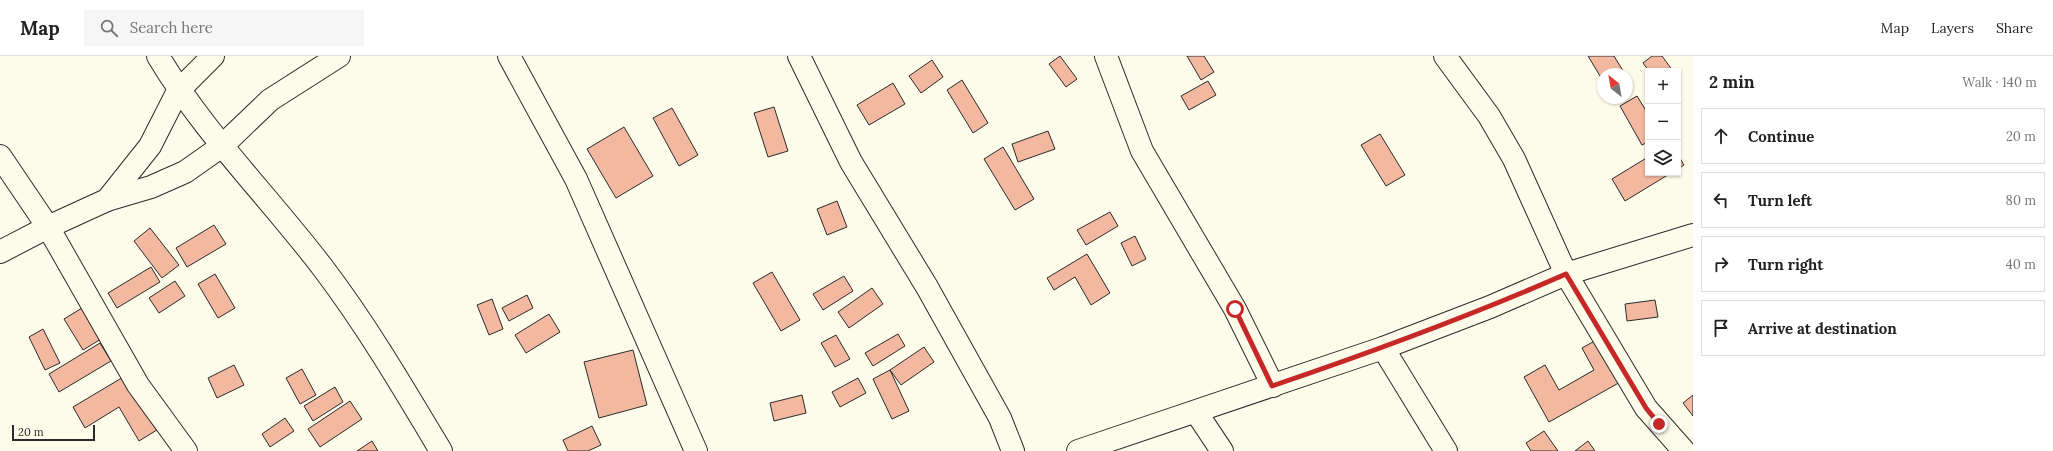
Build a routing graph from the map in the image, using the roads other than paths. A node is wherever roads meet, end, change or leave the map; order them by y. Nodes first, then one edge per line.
1 (158, 56) edge
2 (213, 56) edge
3 (339, 56) edge
4 (509, 56) edge
5 (799, 56) edge
6 (1106, 56) edge
7 (1445, 56) edge
8 (178, 91) junction
9 (222, 146) junction
10 (0, 156) edge
11 (106, 200) junction
12 (48, 227) junction
13 (1693, 236) edge
14 (0, 252) edge
15 (1566, 274) junction
16 (1384, 348) junction
17 (1272, 386) junction
18 (1196, 412) junction
19 (186, 451) edge
20 (442, 451) edge
21 (696, 451) edge
22 (1013, 451) edge
23 (1078, 451) edge
24 (1222, 451) edge
25 (1446, 451) edge
26 (1684, 451) edge

1 - 8 street
2 - 8 street
3 - 9 street
4 - 21 street
5 - 22 street
6 - 17 street
7 - 15 street
8 - 9 street
8 - 11 street
9 - 11 street
9 - 20 street
10 - 12 street
11 - 12 street
12 - 14 street
12 - 19 street
13 - 15 street
15 - 16 street
15 - 26 street
16 - 17 street
16 - 25 street
17 - 18 street
18 - 23 street
18 - 24 street

